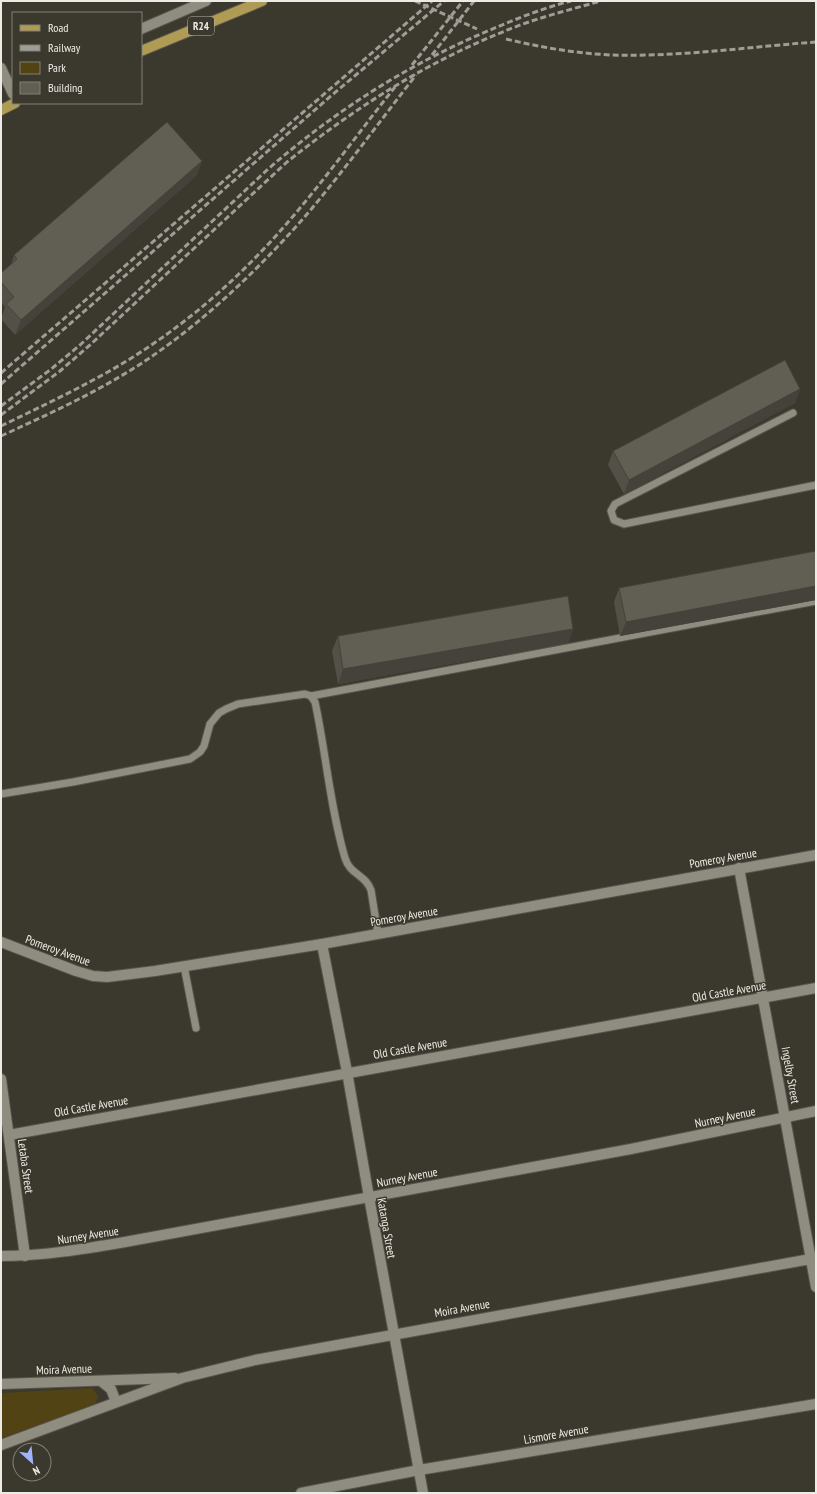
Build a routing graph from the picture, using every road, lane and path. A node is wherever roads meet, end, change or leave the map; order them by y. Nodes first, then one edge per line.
1 (206, 1) edge
2 (262, 1) edge
3 (254, 4) edge
4 (142, 29) edge
5 (142, 51) edge
6 (1, 68) edge
7 (9, 88) edge
8 (13, 104) edge
9 (1, 110) edge
10 (793, 413) dead end
11 (816, 485) edge
12 (816, 601) edge
13 (311, 696) junction
14 (1, 794) edge
15 (816, 855) edge
16 (739, 868) junction
17 (378, 934) junction
18 (1, 942) edge
19 (322, 944) junction
20 (184, 966) junction
21 (816, 988) edge
22 (764, 998) junction
23 (196, 1028) dead end
24 (347, 1072) junction
25 (1, 1079) edge
26 (816, 1111) edge
27 (785, 1117) junction
28 (9, 1135) junction
29 (369, 1197) junction
30 (1, 1256) edge
31 (25, 1256) junction
32 (813, 1258) edge
33 (816, 1287) edge
34 (394, 1334) junction
35 (182, 1378) junction
36 (101, 1381) junction
37 (1, 1384) edge
38 (116, 1402) junction
39 (816, 1404) edge
40 (1, 1445) edge
41 (419, 1470) junction
42 (301, 1493) edge
43 (423, 1493) edge

1 - 4 street
2 - 3 main road, R24
3 - 5 main road, R24
6 - 7 street
8 - 9 main road
10 - 11 lane
12 - 13 lane
13 - 14 lane
13 - 17 lane
15 - 16 street, Pomeroy Avenue
16 - 17 street, Pomeroy Avenue
16 - 22 street, Ingelby Street
17 - 19 street, Pomeroy Avenue
18 - 20 street, Pomeroy Avenue
19 - 20 street, Pomeroy Avenue
19 - 24 street, Katanga Street
20 - 23 lane
21 - 22 street, Old Castle Avenue
22 - 24 street, Old Castle Avenue
22 - 27 street, Ingelby Street
24 - 28 street, Old Castle Avenue
24 - 29 street, Katanga Street
25 - 28 street, Letaba Street
26 - 27 street, Nurney Avenue
27 - 29 street, Nurney Avenue
27 - 32 street, Ingelby Street
28 - 31 street, Letaba Street
29 - 31 street, Nurney Avenue
29 - 34 street, Katanga Street
30 - 31 street, Nurney Avenue
32 - 33 street, Ingelby Street
32 - 34 street, Moira Avenue
34 - 35 street, Moira Avenue
34 - 41 street, Katanga Street
35 - 36 street
35 - 38 street, Moira Avenue
36 - 37 street, Moira Avenue
36 - 38 street, Moira Avenue
38 - 40 street, Moira Avenue
39 - 41 street, Lismore Avenue
41 - 42 street, Lismore Avenue
41 - 43 street, Katanga Street

